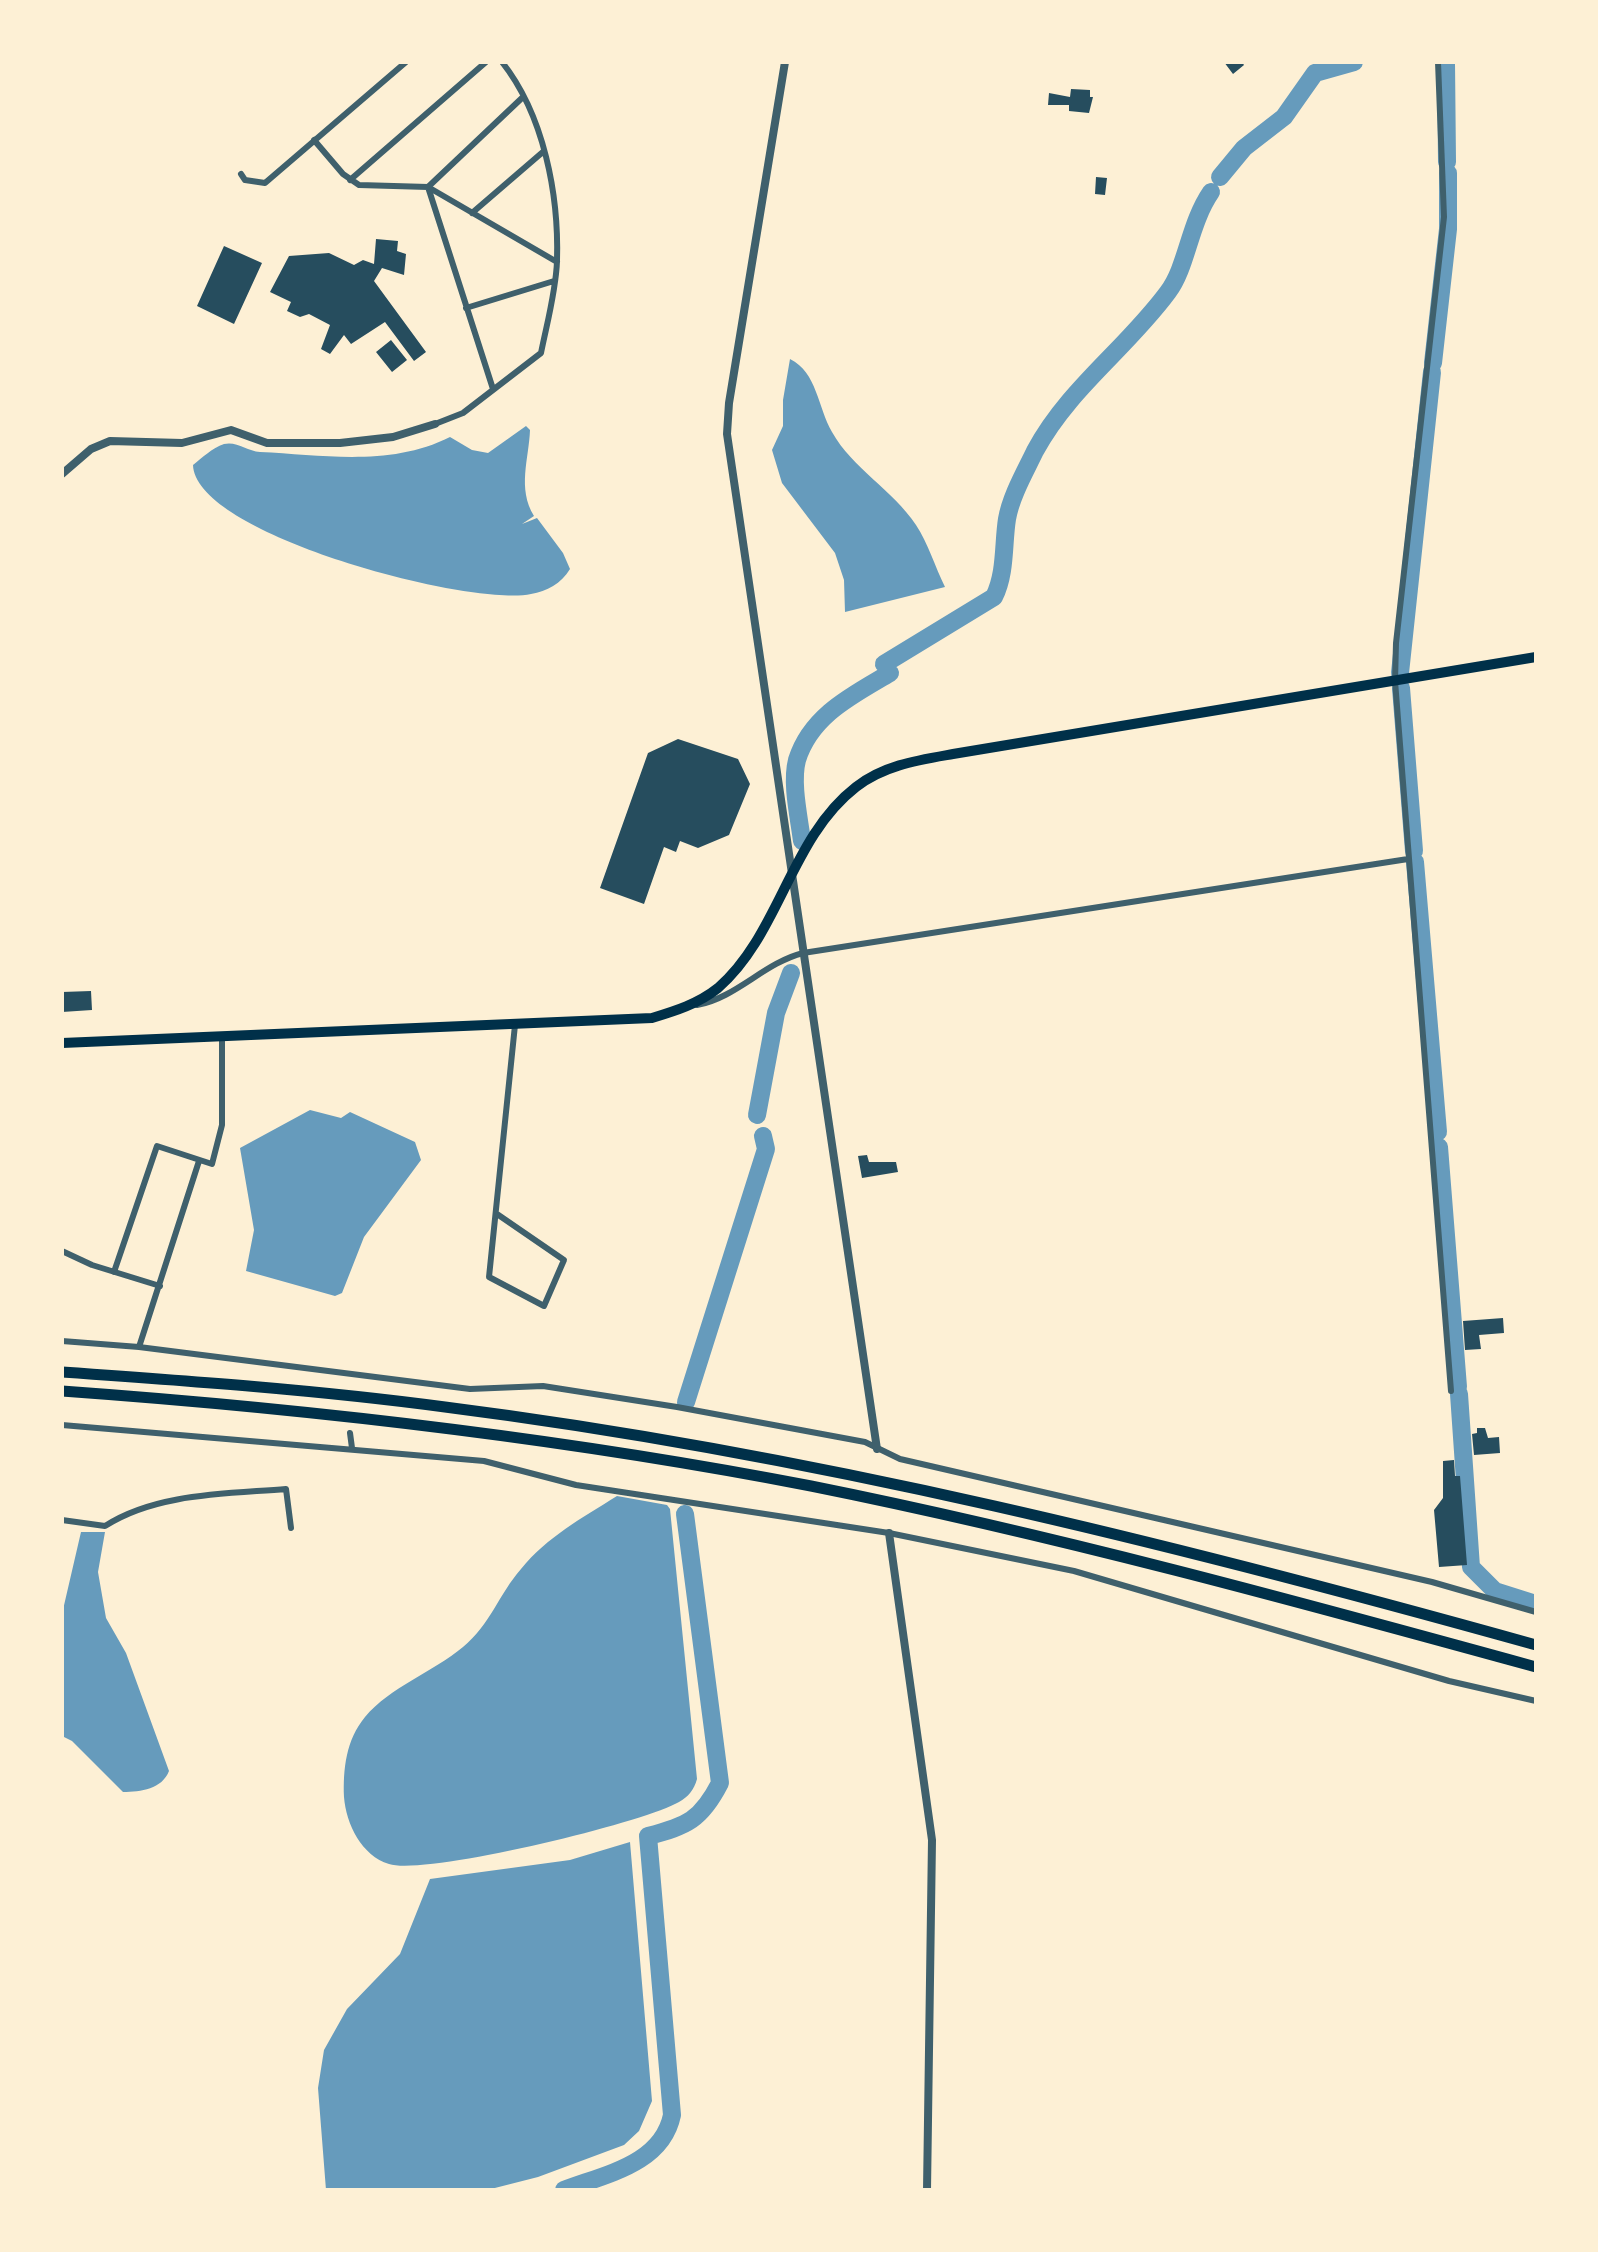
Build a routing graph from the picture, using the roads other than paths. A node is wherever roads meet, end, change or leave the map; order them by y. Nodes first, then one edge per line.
1 (406, 62) edge
2 (486, 62) edge
3 (502, 62) edge
4 (785, 62) edge
5 (1438, 62) edge
6 (523, 97) junction
7 (314, 140) junction
8 (544, 151) junction
9 (241, 174) dead end
10 (350, 180) junction
11 (428, 187) junction
12 (472, 213) junction
13 (557, 262) junction
14 (554, 281) junction
15 (466, 308) junction
16 (493, 389) junction
17 (435, 424) joint
18 (62, 474) edge
19 (1536, 657) edge
20 (1395, 681) junction
21 (1408, 859) junction
22 (790, 875) junction
23 (803, 953) junction
24 (689, 1007) junction
25 (515, 1025) junction
26 (222, 1036) junction
27 (62, 1043) edge
28 (199, 1161) junction
29 (497, 1214) junction
30 (62, 1251) edge
31 (114, 1272) junction
32 (160, 1286) junction
33 (62, 1341) edge
34 (139, 1347) junction
35 (62, 1372) edge
36 (62, 1391) edge
37 (1451, 1391) dead end
38 (62, 1425) edge
39 (350, 1433) dead end
40 (352, 1448) junction
41 (877, 1449) junction
42 (62, 1520) edge
43 (291, 1528) dead end
44 (889, 1533) junction
45 (1536, 1612) edge
46 (1536, 1645) edge
47 (1536, 1667) edge
48 (1536, 1701) edge
49 (927, 2190) edge

1 - 7 street
2 - 10 street
3 - 6 street
4 - 22 street
5 - 20 street
6 - 8 street
6 - 11 street
7 - 9 street
7 - 10 street
8 - 12 street
8 - 13 street
10 - 11 street
11 - 12 street
11 - 15 street
12 - 13 street
13 - 14 street
14 - 15 street
14 - 16 street
15 - 16 street
16 - 17 street
17 - 18 street
19 - 20 main road
20 - 21 street
20 - 22 main road
21 - 23 street
21 - 37 street
22 - 23 street
22 - 24 main road
23 - 24 street
23 - 41 street
24 - 25 main road
25 - 26 main road
25 - 29 street
26 - 27 main road
26 - 28 street
28 - 31 street
28 - 32 street
29 - 29 street
30 - 31 street
31 - 32 street
32 - 34 street
33 - 34 street
34 - 41 street
35 - 46 highway
36 - 47 highway
38 - 40 street
39 - 40 street
40 - 44 street
41 - 45 street
42 - 43 street
44 - 48 street
44 - 49 street

